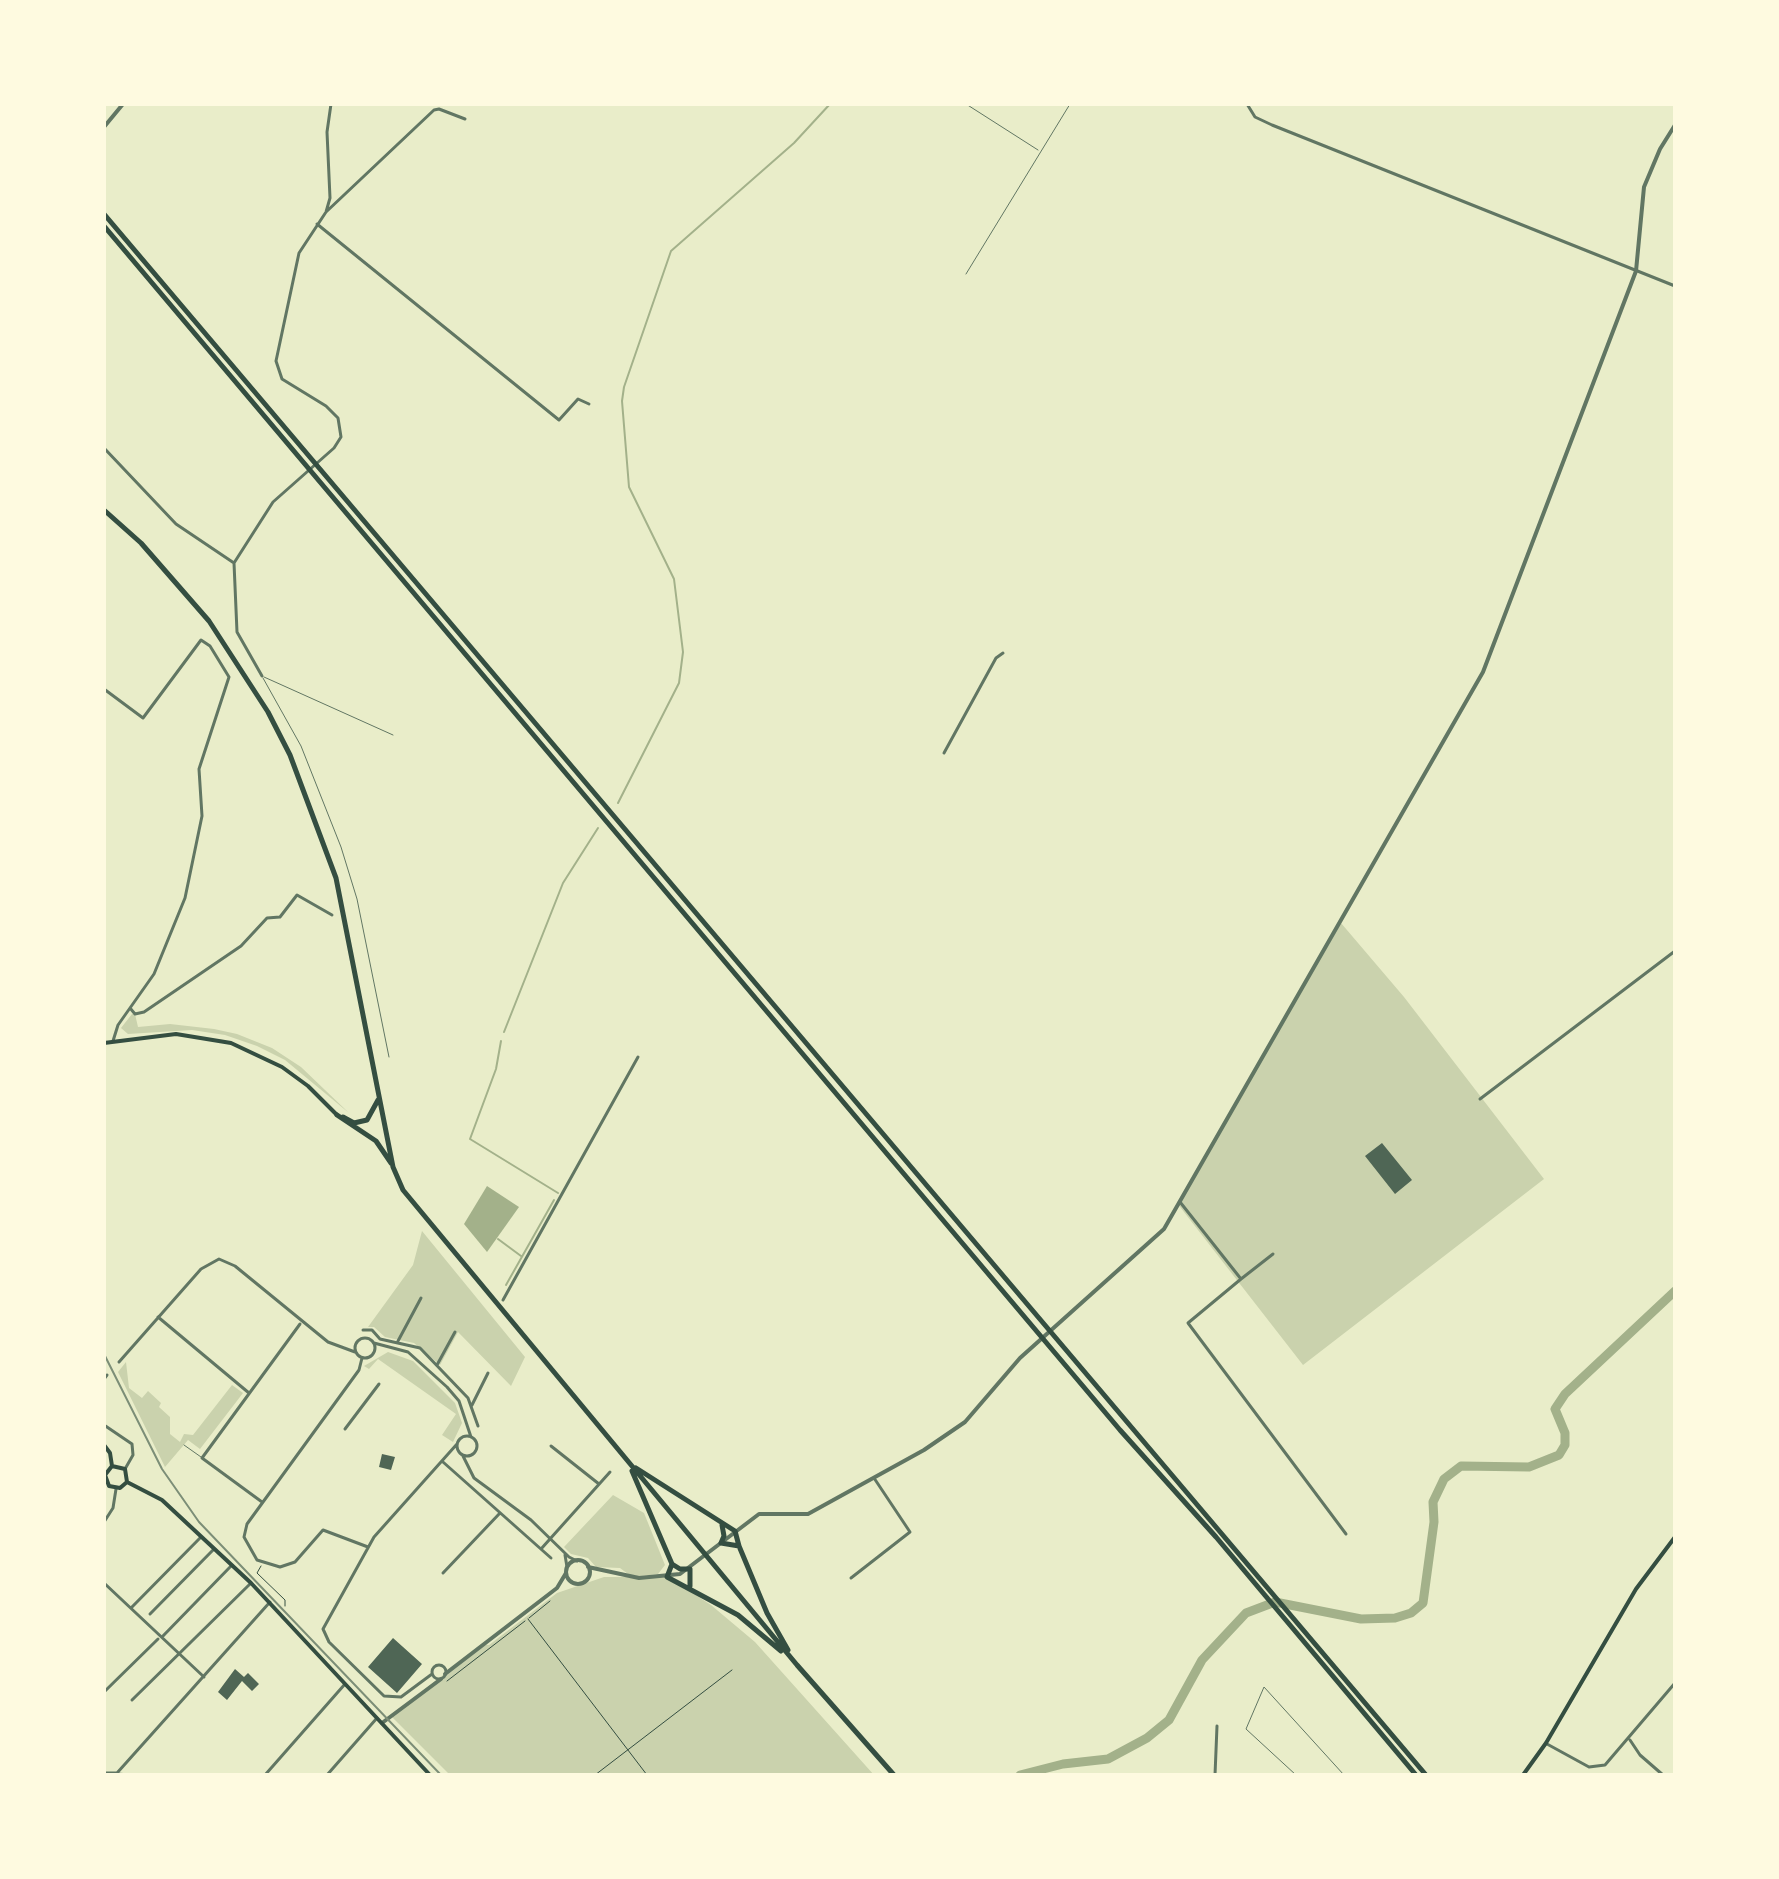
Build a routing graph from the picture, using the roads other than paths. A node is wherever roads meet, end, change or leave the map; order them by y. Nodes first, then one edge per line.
1 (123, 104) edge
2 (331, 104) edge
3 (966, 104) edge
4 (1070, 104) edge
5 (1247, 104) edge
6 (465, 119) dead end
7 (1675, 125) edge
8 (104, 127) edge
9 (1040, 152) junction
10 (326, 212) junction
11 (104, 214) edge
12 (317, 224) junction
13 (104, 226) edge
14 (1636, 271) junction
15 (966, 274) dead end
16 (1675, 286) edge
17 (589, 404) dead end
18 (104, 448) edge
19 (104, 510) edge
20 (234, 563) junction
21 (1003, 653) dead end
22 (262, 676) junction
23 (104, 689) edge
24 (393, 735) dead end
25 (944, 753) dead end
26 (332, 915) dead end
27 (1675, 951) edge
28 (130, 1008) junction
29 (113, 1041) junction
30 (104, 1043) edge
31 (389, 1057) dead end
32 (638, 1057) dead end
33 (378, 1087) junction
34 (1480, 1099) dead end
35 (337, 1115) junction
36 (393, 1167) junction
37 (1180, 1202) junction
38 (1273, 1254) dead end
39 (1241, 1279) junction
40 (421, 1298) dead end
41 (503, 1300) dead end
42 (158, 1317) junction
43 (300, 1323) junction
44 (363, 1330) dead end
45 (455, 1332) dead end
46 (398, 1341) junction
47 (374, 1343) junction
48 (355, 1344) junction
49 (389, 1347) junction
50 (343, 1348) junction
51 (355, 1352) junction
52 (373, 1354) junction
53 (362, 1358) junction
54 (119, 1362) dead end
55 (437, 1365) junction
56 (488, 1373) dead end
57 (379, 1384) dead end
58 (249, 1393) junction
59 (472, 1405) junction
60 (467, 1421) junction
61 (104, 1425) edge
62 (478, 1426) dead end
63 (345, 1429) dead end
64 (471, 1437) junction
65 (461, 1438) junction
66 (457, 1444) junction
67 (104, 1445) edge
68 (184, 1445) dead end
69 (551, 1446) dead end
70 (461, 1454) junction
71 (474, 1454) junction
72 (449, 1455) junction
73 (202, 1458) junction
74 (626, 1460) junction
75 (443, 1462) junction
76 (112, 1466) junction
77 (468, 1468) junction
78 (125, 1469) junction
79 (610, 1472) dead end
80 (874, 1478) junction
81 (127, 1482) junction
82 (599, 1484) junction
83 (116, 1489) junction
84 (262, 1502) junction
85 (500, 1513) junction
86 (104, 1522) edge
87 (722, 1525) junction
88 (735, 1531) junction
89 (1346, 1534) dead end
90 (201, 1537) junction
91 (552, 1537) junction
92 (1675, 1537) edge
93 (721, 1543) junction
94 (739, 1546) junction
95 (368, 1547) junction
96 (214, 1549) junction
97 (541, 1549) junction
98 (563, 1552) junction
99 (551, 1558) dead end
100 (577, 1561) junction
101 (672, 1564) junction
102 (232, 1565) junction
103 (588, 1567) junction
104 (690, 1569) junction
105 (567, 1570) junction
106 (607, 1572) junction
107 (443, 1573) dead end
108 (667, 1577) junction
109 (851, 1578) dead end
110 (588, 1579) junction
111 (104, 1583) edge
112 (251, 1583) junction
113 (575, 1583) junction
114 (690, 1587) junction
115 (557, 1588) junction
116 (270, 1602) junction
117 (130, 1609) junction
118 (150, 1614) dead end
119 (161, 1638) junction
120 (179, 1653) junction
121 (797, 1665) junction
122 (432, 1674) junction
123 (443, 1676) junction
124 (204, 1677) junction
125 (1675, 1683) edge
126 (345, 1684) junction
127 (104, 1692) edge
128 (132, 1700) dead end
129 (377, 1718) junction
130 (382, 1723) junction
131 (1217, 1726) dead end
132 (1630, 1740) junction
133 (1546, 1743) junction
134 (424, 1769) junction
135 (104, 1773) edge
136 (116, 1774) edge
137 (129, 1775) edge
138 (265, 1775) edge
139 (327, 1775) edge
140 (419, 1775) edge
141 (430, 1775) edge
142 (894, 1775) edge
143 (1215, 1775) edge
144 (1296, 1775) edge
145 (1344, 1775) edge
146 (1416, 1775) edge
147 (1426, 1775) edge
148 (1524, 1775) edge
149 (1663, 1775) edge

1 - 8 street
2 - 10 street
3 - 9 lane
4 - 9 lane
5 - 14 street
6 - 10 street
7 - 14 street
9 - 15 lane
10 - 12 street
11 - 147 highway
12 - 17 street
12 - 20 street
13 - 146 highway
14 - 16 street
14 - 37 street
18 - 20 street
19 - 33 highway
20 - 22 street
21 - 25 street
22 - 24 lane
22 - 31 lane
23 - 28 street
26 - 28 street
27 - 34 street
28 - 29 street
29 - 30 main road
29 - 35 main road
32 - 41 street
33 - 35 highway
33 - 36 highway
35 - 36 highway
36 - 74 highway
37 - 39 street
37 - 80 street
38 - 39 street
39 - 89 street
40 - 46 street
42 - 43 street
42 - 54 street
42 - 58 street
43 - 50 street
43 - 58 street
44 - 46 street
45 - 55 street
46 - 55 street
47 - 48 street
47 - 49 street
47 - 52 street
48 - 50 street
48 - 51 street
49 - 52 street
49 - 60 street
50 - 51 street
51 - 53 street
52 - 53 street
53 - 84 street
55 - 59 street
56 - 59 street
57 - 63 street
58 - 73 street
59 - 62 street
60 - 64 street
60 - 65 street
61 - 78 street
64 - 65 street
64 - 71 street
65 - 66 street
66 - 70 street
66 - 72 street
67 - 76 main road
68 - 73 lane
69 - 82 street
70 - 71 street
70 - 72 street
70 - 77 street
71 - 77 street
72 - 75 street
73 - 84 street
74 - 87 highway
74 - 101 highway
74 - 121 highway
75 - 85 street
75 - 95 street
76 - 78 main road
76 - 83 main road
77 - 91 street
78 - 81 main road
79 - 82 street
80 - 88 street
80 - 109 street
81 - 83 main road
81 - 90 main road
82 - 91 street
83 - 86 street
84 - 95 street
85 - 97 street
85 - 107 street
87 - 88 highway
87 - 93 highway
88 - 93 street
88 - 94 highway
90 - 96 main road
90 - 117 street
91 - 97 street
91 - 98 street
92 - 133 main road
93 - 94 highway
93 - 104 street
94 - 121 highway
95 - 122 street
96 - 102 main road
96 - 118 street
97 - 99 street
98 - 100 street
98 - 105 street
100 - 103 street
100 - 105 street
101 - 104 highway
101 - 108 highway
102 - 112 main road
102 - 119 street
103 - 106 street
103 - 110 street
104 - 108 street
104 - 114 highway
105 - 113 street
105 - 115 street
106 - 108 street
106 - 110 street
108 - 114 highway
110 - 113 street
111 - 117 street
112 - 116 main road
112 - 120 street
113 - 115 street
114 - 121 highway
115 - 123 street
116 - 124 street
116 - 126 main road
117 - 119 street
119 - 120 street
119 - 127 street
120 - 124 street
120 - 128 street
121 - 142 highway
122 - 123 street
122 - 123 street
123 - 130 street
124 - 136 street
125 - 132 street
126 - 129 main road
126 - 138 street
129 - 130 main road
129 - 139 street
130 - 134 main road
131 - 143 street
132 - 133 street
132 - 149 street
133 - 148 main road
134 - 140 street
134 - 141 main road
135 - 136 street
136 - 137 street
144 - 145 lane

